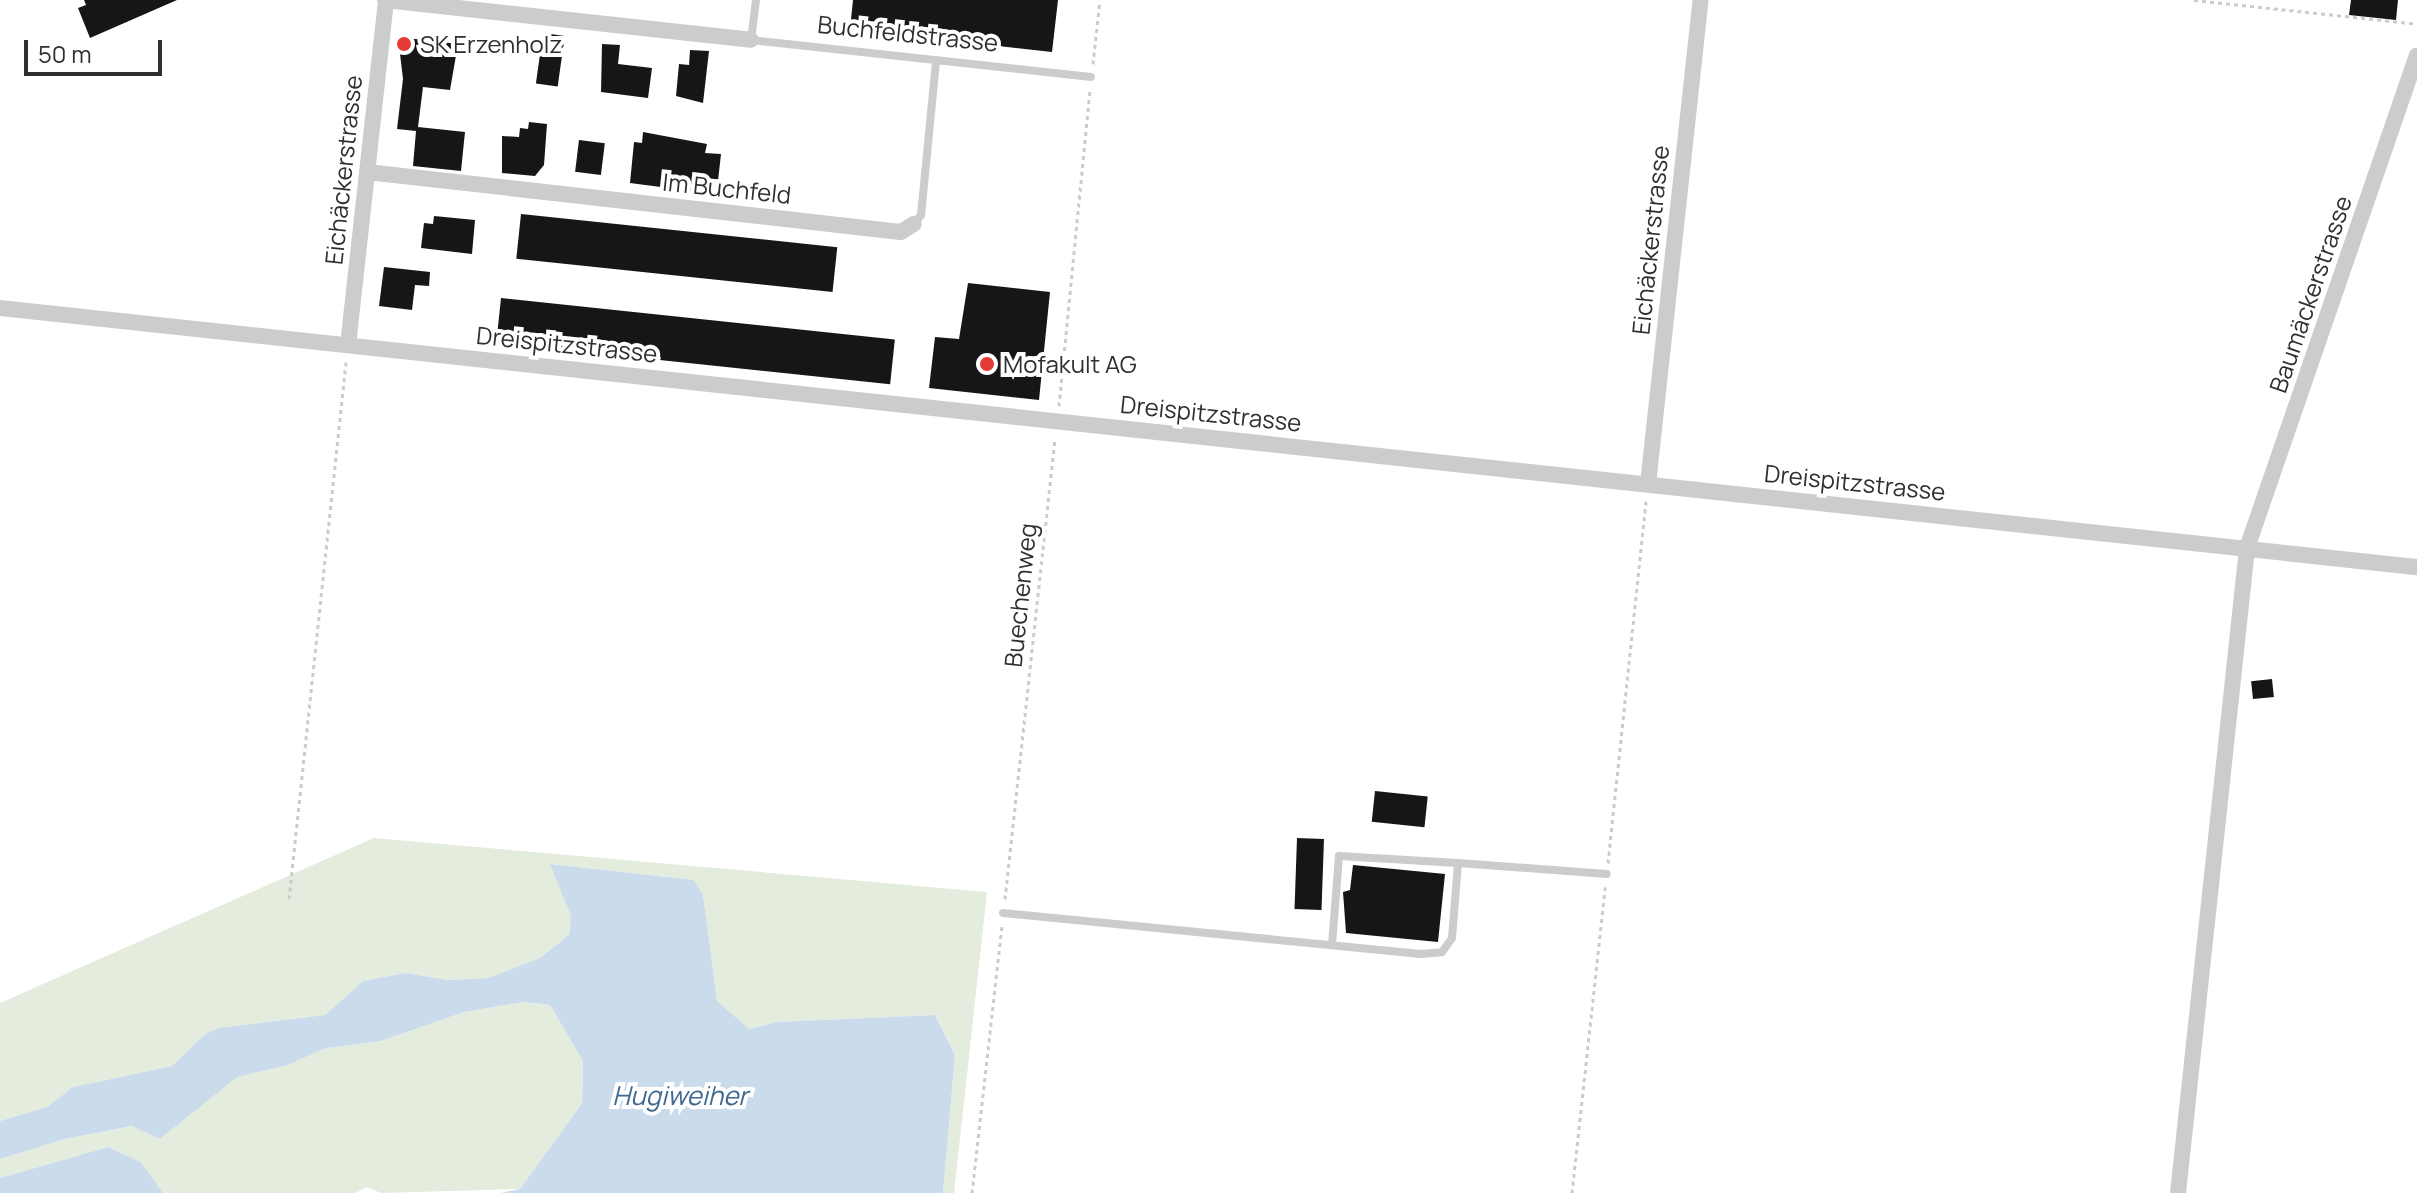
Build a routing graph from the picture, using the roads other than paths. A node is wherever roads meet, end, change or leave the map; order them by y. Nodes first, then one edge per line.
1 (386, 0) edge
2 (756, 0) edge
3 (1701, 0) edge
4 (751, 40) junction
5 (2417, 55) edge
6 (936, 61) junction
7 (1091, 77) road end
8 (367, 172) junction
9 (914, 224) joint
10 (0, 308) edge
11 (348, 345) junction
12 (1648, 484) junction
13 (2247, 548) junction
14 (2417, 567) edge
15 (1458, 863) junction
16 (1607, 874) road end
17 (1003, 913) road end
18 (1332, 945) junction
19 (2178, 1193) edge

1 - 4 street, Buchfeldstrasse
1 - 8 street, Eichäckerstrasse
2 - 4 lane
3 - 12 street, Eichäckerstrasse
4 - 6 lane, Buchfeldstrasse
5 - 13 street, Baumäckerstrasse
6 - 7 lane, Buchfeldstrasse
6 - 9 lane, Im Buchfeld
8 - 9 street, Im Buchfeld
8 - 11 street, Eichäckerstrasse
10 - 11 street, Dreispitzstrasse
11 - 12 street, Dreispitzstrasse
12 - 13 street, Dreispitzstrasse
13 - 14 street, Dreispitzstrasse
13 - 19 street, Baumäckerstrasse
15 - 16 lane
15 - 18 lane
15 - 18 lane
17 - 18 lane

